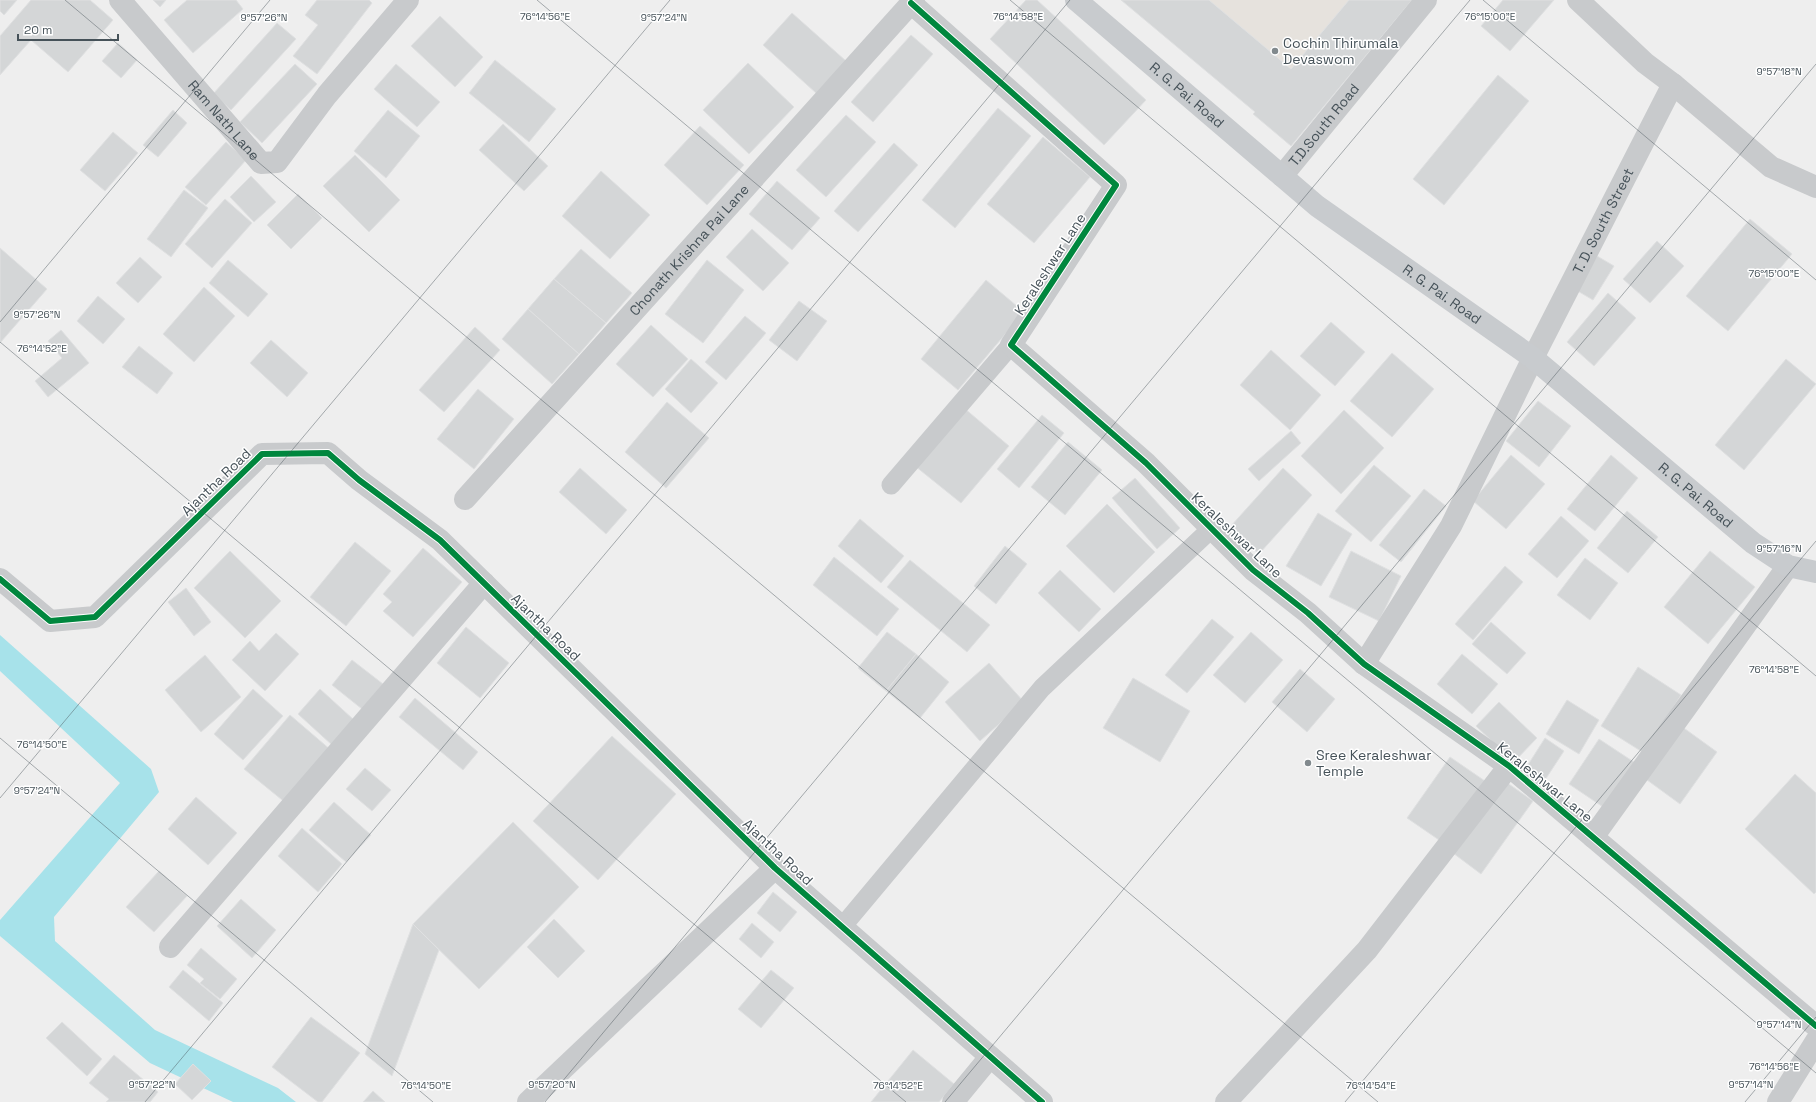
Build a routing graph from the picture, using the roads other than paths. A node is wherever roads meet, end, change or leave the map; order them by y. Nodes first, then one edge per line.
1 (120, 0) edge
2 (1076, 0) edge
3 (1426, 0) edge
4 (1578, 0) edge
5 (406, 1) edge
6 (912, 2) edge
7 (1673, 84) junction
8 (1282, 176) junction
9 (1816, 187) edge
10 (1011, 345) junction
11 (1533, 358) junction
12 (891, 485) dead end
13 (465, 499) dead end
14 (1211, 529) junction
15 (1788, 566) junction
16 (1816, 572) edge
17 (0, 579) edge
18 (484, 583) junction
19 (1364, 664) junction
20 (1509, 766) junction
21 (1593, 837) junction
22 (775, 868) junction
23 (842, 927) junction
24 (170, 947) dead end
25 (1816, 1026) edge
26 (1816, 1041) edge
27 (990, 1056) junction
28 (528, 1102) edge
29 (953, 1102) edge
30 (1042, 1102) edge
31 (1226, 1102) edge
32 (1778, 1102) edge

1 - 5 street, Ram Nath Lane
2 - 8 street, R. G. Pai. Road
3 - 8 street, T.D.South Road
4 - 7 street
6 - 10 street, Keraleshwar Lane
6 - 13 street, Chonath Krishna Pai Lane
7 - 9 street
7 - 11 street, T. D. South Street
8 - 11 street, R. G. Pai. Road
10 - 12 lane
10 - 14 street, Keraleshwar Lane
11 - 15 street, R. G. Pai. Road
11 - 19 street
14 - 19 street, Keraleshwar Lane
14 - 23 lane
15 - 16 street, R. G. Pai. Road
15 - 21 street
17 - 18 street, Ajantha Road
18 - 22 street, Ajantha Road
18 - 24 street
19 - 20 street, Keraleshwar Lane
20 - 21 street, Keraleshwar Lane
20 - 31 street
21 - 25 street, Keraleshwar Lane
22 - 23 street, Ajantha Road
22 - 28 street
23 - 27 street, Ajantha Road
26 - 32 street
27 - 29 street
27 - 30 street, Ajantha Road

